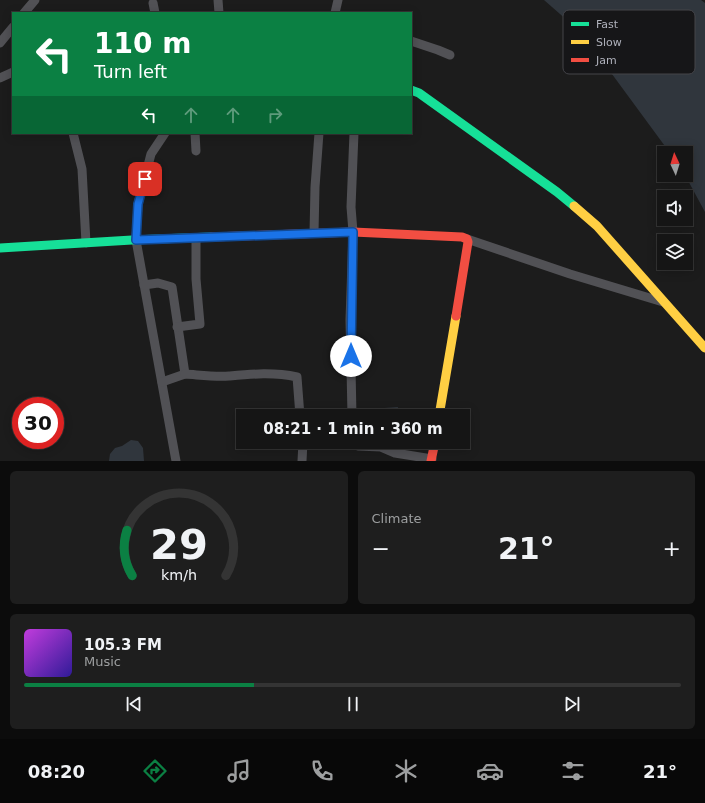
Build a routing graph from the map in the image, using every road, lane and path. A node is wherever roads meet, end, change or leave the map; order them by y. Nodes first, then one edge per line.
1 (218, 0) edge
2 (338, 0) edge
3 (153, 3) dead end
4 (155, 12) edge
5 (219, 12) edge
6 (335, 12) edge
7 (12, 28) edge
8 (412, 41) edge
9 (0, 43) edge
10 (450, 55) dead end
11 (12, 72) edge
12 (0, 78) edge
13 (412, 90) edge
14 (73, 134) edge
15 (164, 134) edge
16 (195, 134) edge
17 (319, 134) edge
18 (354, 134) edge
19 (196, 151) dead end
20 (353, 232) junction
21 (314, 234) junction
22 (196, 238) junction
23 (466, 239) junction
24 (136, 240) junction
25 (86, 243) junction
26 (0, 248) edge
27 (144, 286) junction
28 (662, 302) junction
29 (177, 327) junction
30 (705, 348) edge
31 (185, 374) junction
32 (162, 382) junction
33 (299, 409) edge
34 (352, 409) edge
35 (440, 409) edge
36 (303, 449) edge
37 (386, 449) edge
38 (434, 449) edge
39 (432, 460) edge
40 (176, 461) edge
41 (302, 461) edge

1 - 5 street
2 - 6 street
3 - 4 street
7 - 9 street
8 - 10 street
11 - 12 street
13 - 28 street
14 - 25 street
15 - 24 street
16 - 19 street
17 - 21 street
18 - 20 street
20 - 21 street
20 - 23 street
20 - 34 street
21 - 22 street
22 - 24 street
22 - 29 street
23 - 28 street
23 - 35 street
24 - 25 street
24 - 27 street
25 - 26 street
27 - 29 street
27 - 32 street
28 - 30 street
29 - 31 street
31 - 32 street
31 - 33 street
32 - 40 street
36 - 41 street
37 - 39 street
38 - 39 street

